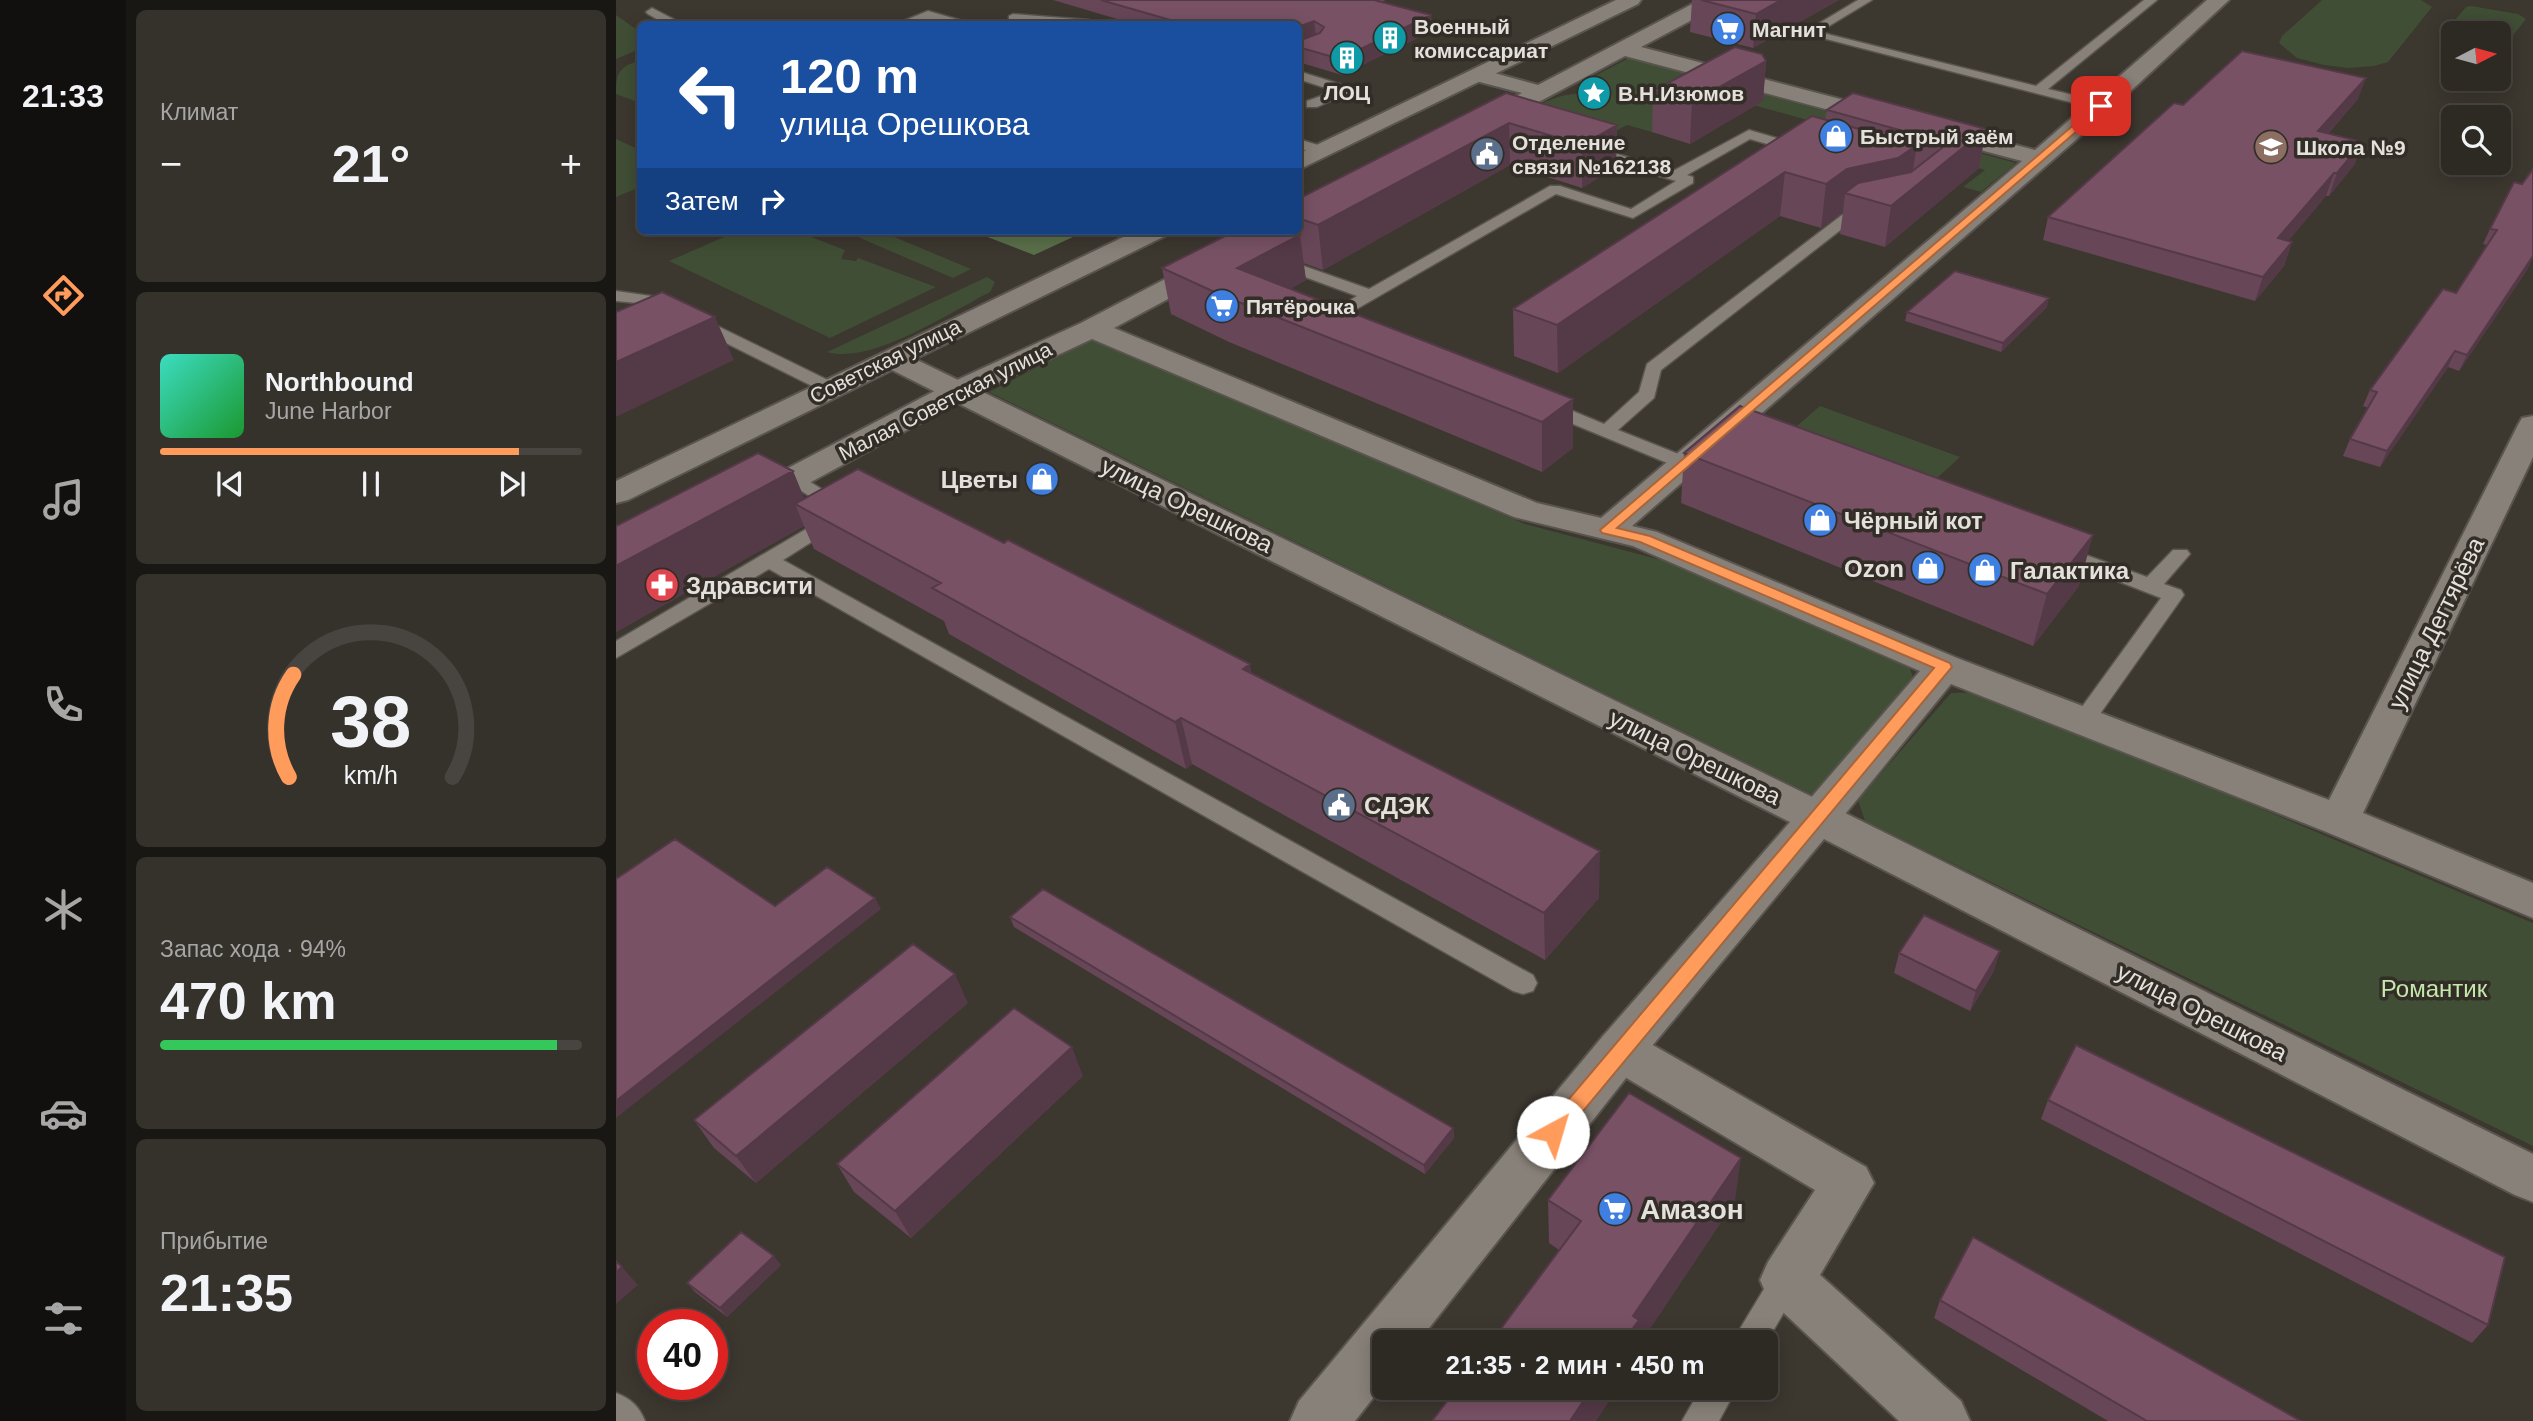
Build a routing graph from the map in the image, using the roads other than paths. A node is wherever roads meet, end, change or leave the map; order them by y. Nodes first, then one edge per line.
1 (1631, 0) edge
2 (1715, 0) edge
3 (1866, 0) edge
4 (2151, 0) edge
5 (2217, 0) edge
6 (652, 12) dead end
7 (1013, 18) dead end
8 (668, 21) edge
9 (911, 21) edge
10 (943, 21) edge
11 (1051, 21) edge
12 (1623, 49) junction
13 (1480, 75) junction
14 (1302, 76) edge
15 (1302, 82) edge
16 (2039, 90) junction
17 (1338, 92) junction
18 (1541, 92) junction
19 (1302, 101) edge
20 (1312, 104) junction
21 (2101, 106) junction
22 (1302, 109) edge
23 (1489, 119) junction
24 (1517, 128) edge
25 (1465, 132) edge
26 (1567, 143) edge
27 (1302, 145) edge
28 (1323, 151) junction
29 (1813, 153) edge
30 (2038, 158) junction
31 (1302, 161) edge
32 (1675, 176) junction
33 (1885, 210) edge
34 (1148, 235) edge
35 (1268, 235) edge
36 (1242, 249) junction
37 (1371, 295) junction
38 (616, 296) edge
39 (695, 321) junction
40 (1091, 329) junction
41 (1353, 329) edge
42 (673, 332) edge
43 (892, 359) junction
44 (830, 388) junction
45 (957, 391) junction
46 (1531, 400) edge
47 (2533, 425) edge
48 (1606, 431) junction
49 (1684, 463) junction
50 (794, 478) junction
51 (616, 493) edge
52 (723, 516) edge
53 (1607, 530) junction
54 (2035, 542) edge
55 (2180, 554) dead end
56 (768, 560) junction
57 (2150, 586) junction
58 (616, 651) edge
59 (1944, 667) junction
60 (2082, 722) junction
61 (1818, 818) junction
62 (2339, 820) junction
63 (2533, 901) edge
64 (1523, 982) dead end
65 (1620, 1050) junction
66 (2533, 1179) edge
67 (1787, 1280) junction
68 (1756, 1330) edge
69 (1712, 1400) edge
70 (616, 1410) edge
71 (628, 1421) edge
72 (1319, 1421) edge
73 (1699, 1421) edge
74 (1941, 1421) edge

1 - 13 street
2 - 12 street
3 - 16 lane
4 - 16 lane
5 - 21 street
6 - 8 lane
7 - 11 lane
9 - 10 lane
12 - 18 street
12 - 30 street
13 - 18 street
13 - 28 street
14 - 17 lane
15 - 17 lane
16 - 21 lane
17 - 20 lane
18 - 23 street
19 - 20 lane
20 - 22 lane
21 - 30 street
23 - 24 lane
23 - 25 street
26 - 32 lane
27 - 28 lane
28 - 31 street
29 - 32 lane
30 - 49 street
32 - 37 lane
33 - 48 lane
34 - 43 street, Советская улица
35 - 36 street, Малая Советская улица
36 - 37 lane
36 - 40 street, Малая Советская улица
37 - 41 lane
38 - 39 lane
39 - 42 lane
39 - 44 lane
40 - 45 street, Малая Советская улица
40 - 53 street
43 - 44 street, Советская улица
43 - 45 street, улица Орешкова
44 - 51 street, Советская улица
45 - 50 street, Малая Советская улица
45 - 61 street, улица Орешкова
46 - 48 lane
47 - 62 street, улица Дегтярёва
48 - 49 lane
49 - 53 street
50 - 52 street, Малая Советская улица
50 - 56 lane
53 - 59 street
54 - 57 lane
55 - 57 lane
56 - 58 lane
56 - 64 lane
57 - 60 lane
59 - 60 street
59 - 61 street
60 - 62 street
61 - 65 street
61 - 66 street, улица Орешкова
62 - 63 street
65 - 67 street
65 - 72 street
67 - 68 lane
67 - 74 street
69 - 73 lane
70 - 71 lane

